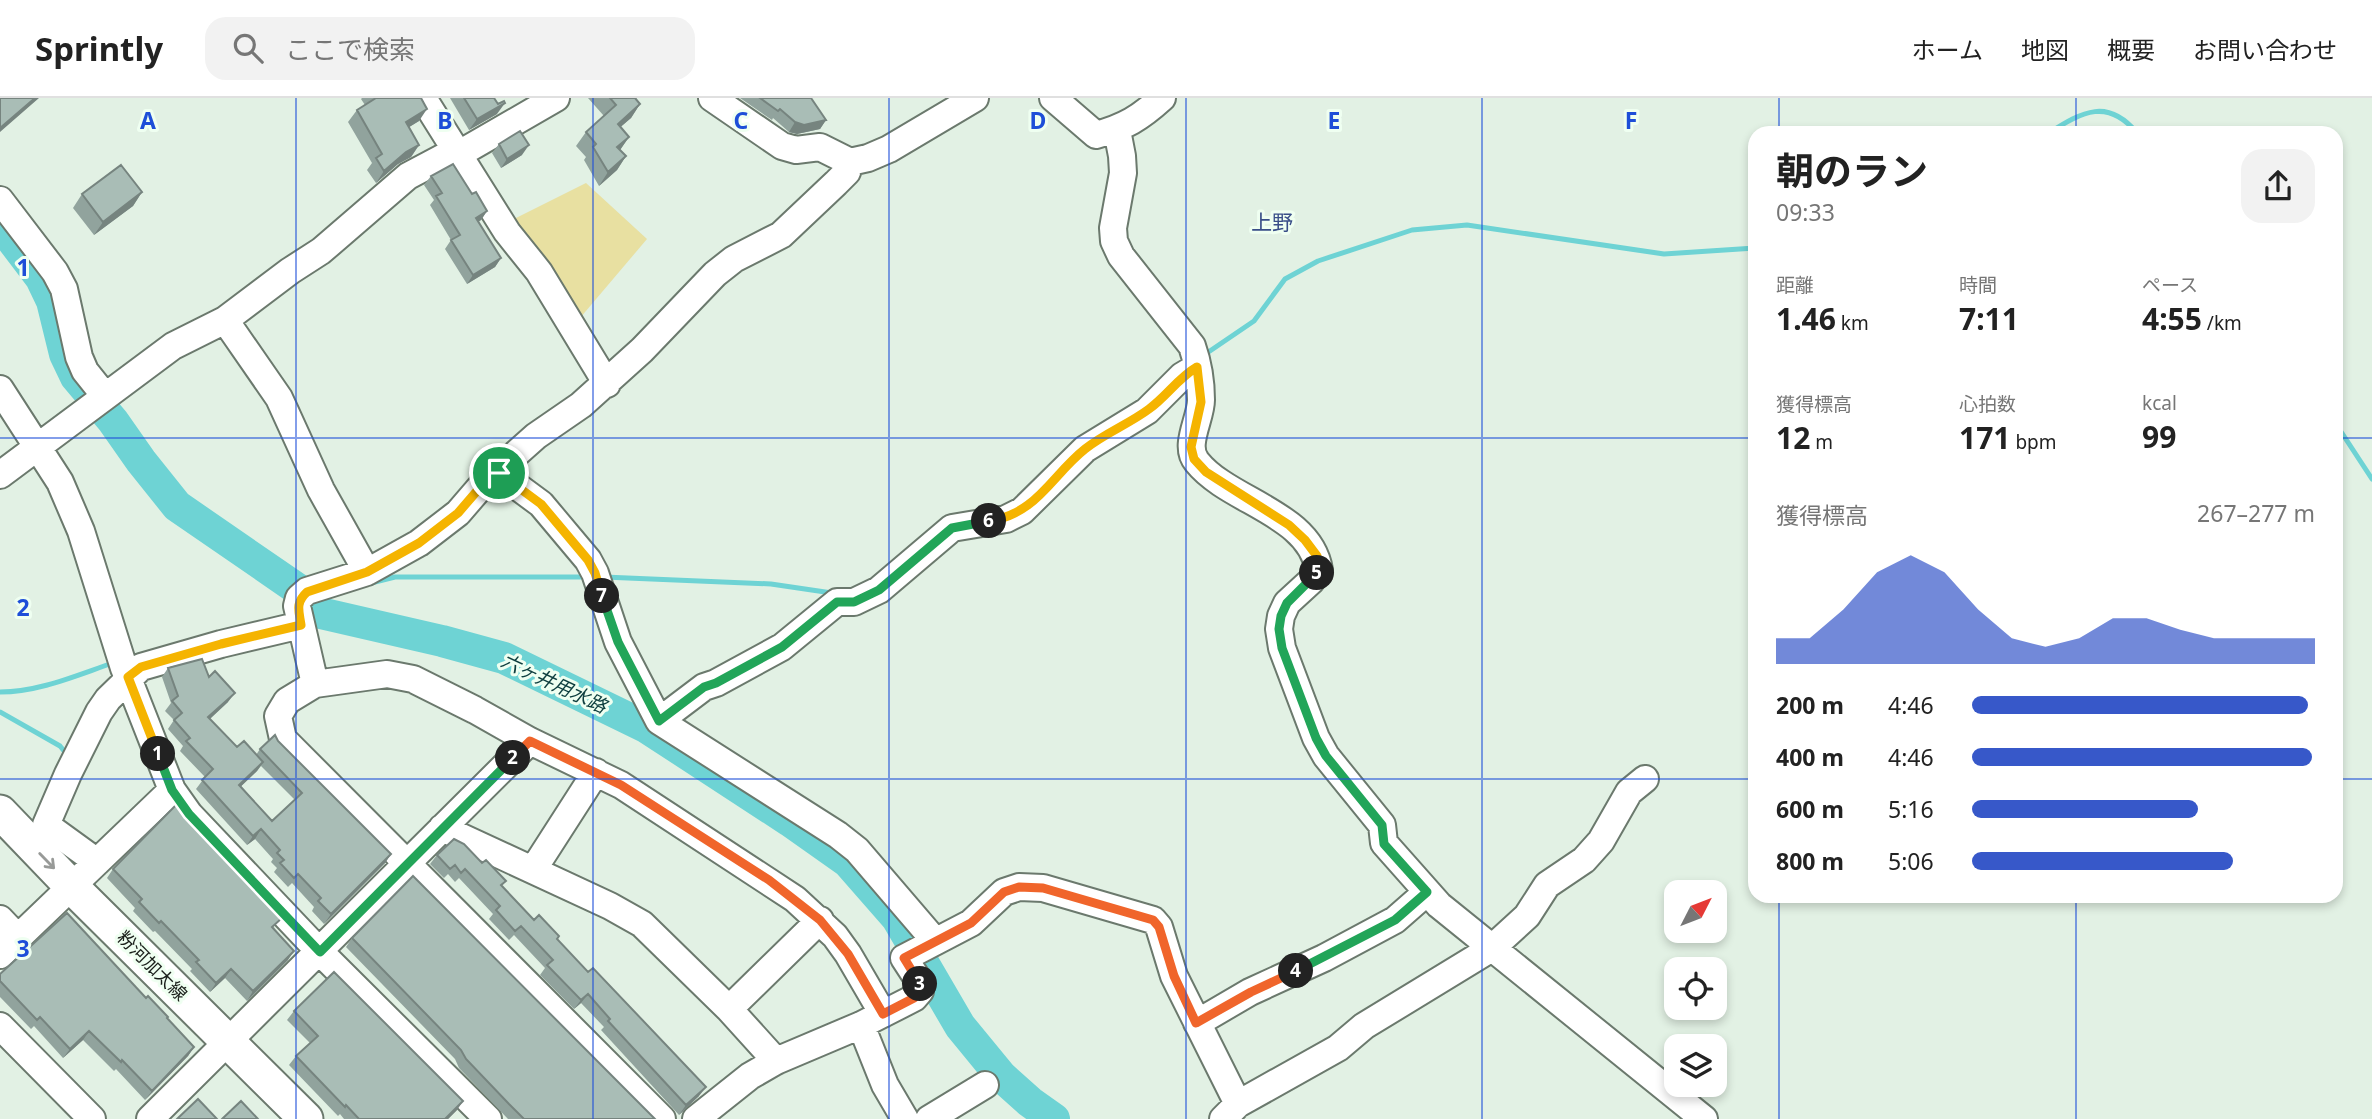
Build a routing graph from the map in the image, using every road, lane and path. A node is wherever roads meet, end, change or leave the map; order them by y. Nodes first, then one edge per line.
1 (423, 98) edge
2 (556, 98) edge
3 (712, 98) edge
4 (975, 98) edge
5 (1053, 98) edge
6 (1162, 98) edge
7 (1117, 130) junction
8 (458, 152) junction
9 (850, 162) junction
10 (0, 200) edge
11 (225, 320) junction
12 (1197, 363) junction
13 (607, 384) junction
14 (0, 388) edge
15 (99, 400) junction
16 (39, 446) junction
17 (499, 473) junction
18 (0, 475) edge
19 (367, 572) junction
20 (301, 608) junction
21 (124, 665) junction
22 (315, 684) junction
23 (659, 721) junction
24 (530, 741) junction
25 (596, 772) junction
26 (1645, 779) dead end
27 (172, 790) junction
28 (0, 812) edge
29 (442, 828) junction
30 (0, 845) edge
31 (97, 862) junction
32 (407, 863) junction
33 (533, 870) junction
34 (1427, 892) junction
35 (64, 894) junction
36 (0, 919) edge
37 (820, 920) junction
38 (10, 947) edge
39 (924, 947) junction
40 (1492, 947) junction
41 (320, 952) junction
42 (729, 1009) junction
43 (872, 1020) junction
44 (1196, 1023) junction
45 (0, 1026) edge
46 (220, 1049) junction
47 (776, 1061) junction
48 (985, 1085) dead end
49 (1230, 1112) edge
50 (900, 1117) edge
51 (92, 1119) edge
52 (150, 1119) edge
53 (276, 1119) edge
54 (306, 1119) edge
55 (488, 1119) edge
56 (662, 1119) edge
57 (696, 1119) edge
58 (929, 1119) edge
59 (1704, 1119) edge

1 - 8 street
2 - 8 street
3 - 9 street
4 - 9 street
5 - 7 street
6 - 7 street
7 - 12 street
8 - 11 street
8 - 13 street
9 - 13 street
10 - 15 street
11 - 15 street
11 - 19 street
12 - 23 street
12 - 34 street
13 - 17 street
14 - 16 street
15 - 16 street
16 - 18 street
16 - 21 street
17 - 19 street
17 - 23 street
19 - 20 street
20 - 21 street
20 - 22 street
21 - 27 street
21 - 31 street
22 - 24 street
22 - 32 street
23 - 39 street
24 - 25 street
24 - 29 street
25 - 33 street
25 - 37 street
26 - 40 street
27 - 31 street
27 - 41 street
28 -> 35 main road, 粉河加太線
29 - 32 street
29 - 33 street
30 - 35 main road, 粉河加太線
31 - 35 street
32 - 41 street
32 - 56 street
33 - 42 street
34 - 40 street
34 - 44 street
35 - 38 street
35 - 46 main road, 粉河加太線
36 - 38 street
37 - 42 street
37 - 43 street
39 - 43 street
39 - 44 street
40 - 49 street
40 - 59 street
41 - 46 street
41 - 55 street
42 - 47 street
43 - 47 street
43 - 50 street
44 - 49 street
45 - 51 street
46 - 52 street
46 - 53 main road, 粉河加太線
46 - 54 main road, 粉河加太線
47 - 57 street
48 - 58 street

